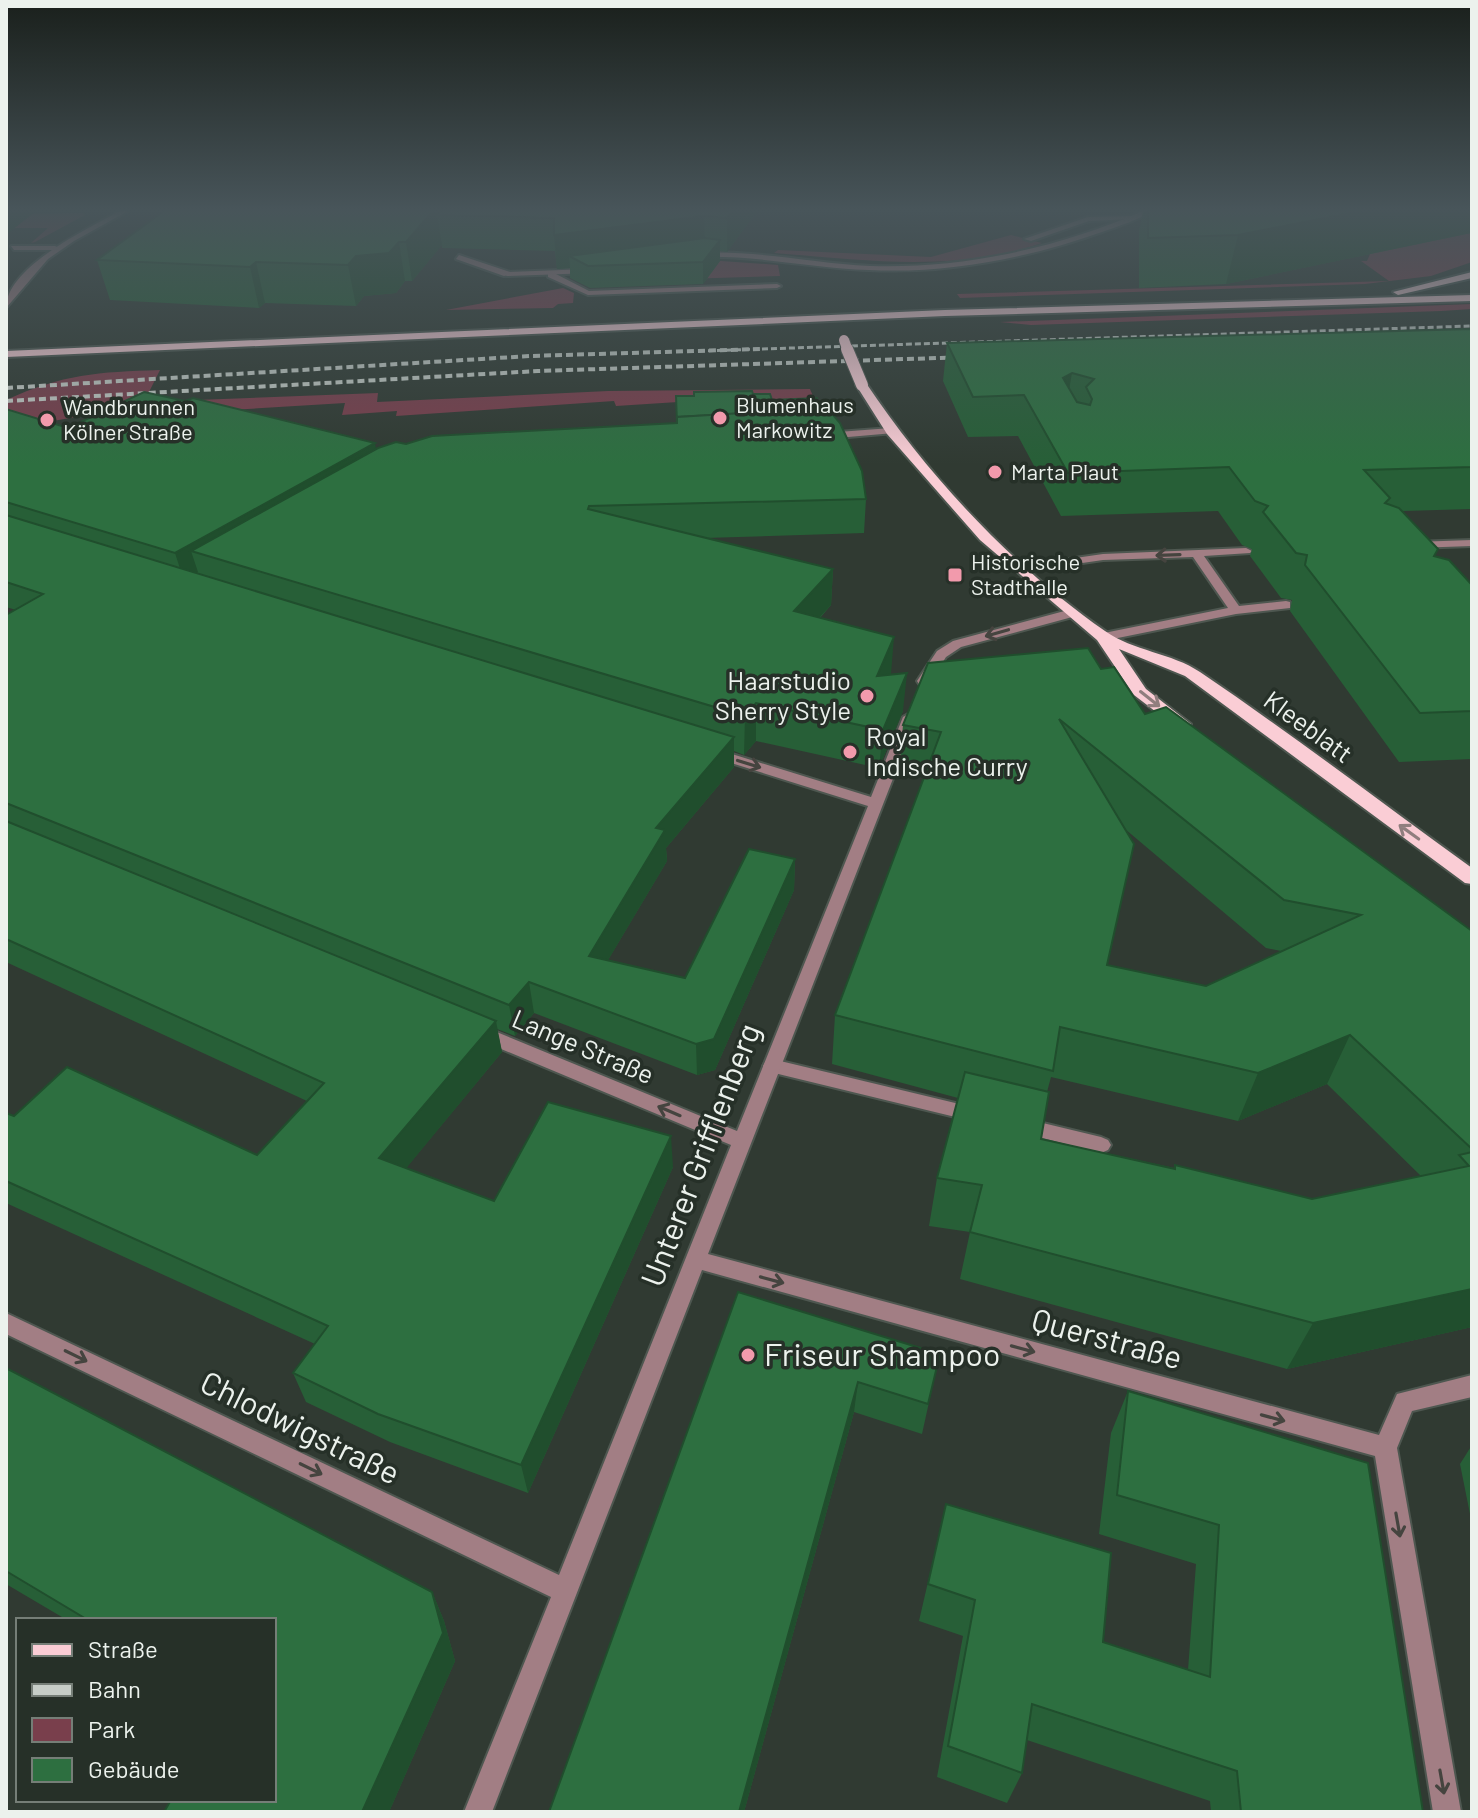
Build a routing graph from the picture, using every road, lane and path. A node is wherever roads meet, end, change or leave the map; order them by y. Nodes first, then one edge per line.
1 (1379, 296) edge
2 (1472, 298) edge
3 (1361, 300) junction
4 (836, 317) junction
5 (9, 357) edge
6 (891, 431) junction
7 (805, 437) edge
8 (1472, 543) edge
9 (1394, 546) edge
10 (1246, 551) dead end
11 (1196, 553) junction
12 (1020, 569) junction
13 (1286, 605) dead end
14 (1236, 610) junction
15 (1072, 613) junction
16 (1103, 637) junction
17 (1204, 739) edge
18 (696, 747) edge
19 (877, 804) junction
20 (1472, 878) edge
21 (463, 1025) edge
22 (772, 1066) junction
23 (741, 1141) junction
24 (1101, 1145) dead end
25 (697, 1260) junction
26 (6, 1323) edge
27 (1472, 1386) edge
28 (1385, 1448) junction
29 (566, 1591) junction
30 (478, 1812) edge
31 (1447, 1812) edge

1 - 3 main road
2 - 3 main road
3 - 4 main road
4 - 5 main road
4 - 6 main road, Kleeblatt, bridge
6 - 7 street
6 - 12 main road, Kleeblatt
8 - 9 street
10 - 11 street
11 -> 12 street
11 - 14 street
12 - 15 main road, Kleeblatt
13 - 14 street
14 - 16 street
15 - 16 main road, Kleeblatt
15 -> 19 street, Unterer Grifflenberg
16 -> 17 main road, Kleeblatt
20 -> 16 main road, Kleeblatt
18 -> 19 street
19 - 22 street, Unterer Grifflenberg
23 -> 21 street, Lange Straße
22 - 23 street, Unterer Grifflenberg
22 - 24 street
23 - 25 street, Unterer Grifflenberg
25 -> 28 street, Querstraße
25 - 29 street, Unterer Grifflenberg
26 -> 29 street, Chlodwigstraße
27 - 28 street
28 -> 31 street
29 - 30 street, Unterer Grifflenberg

